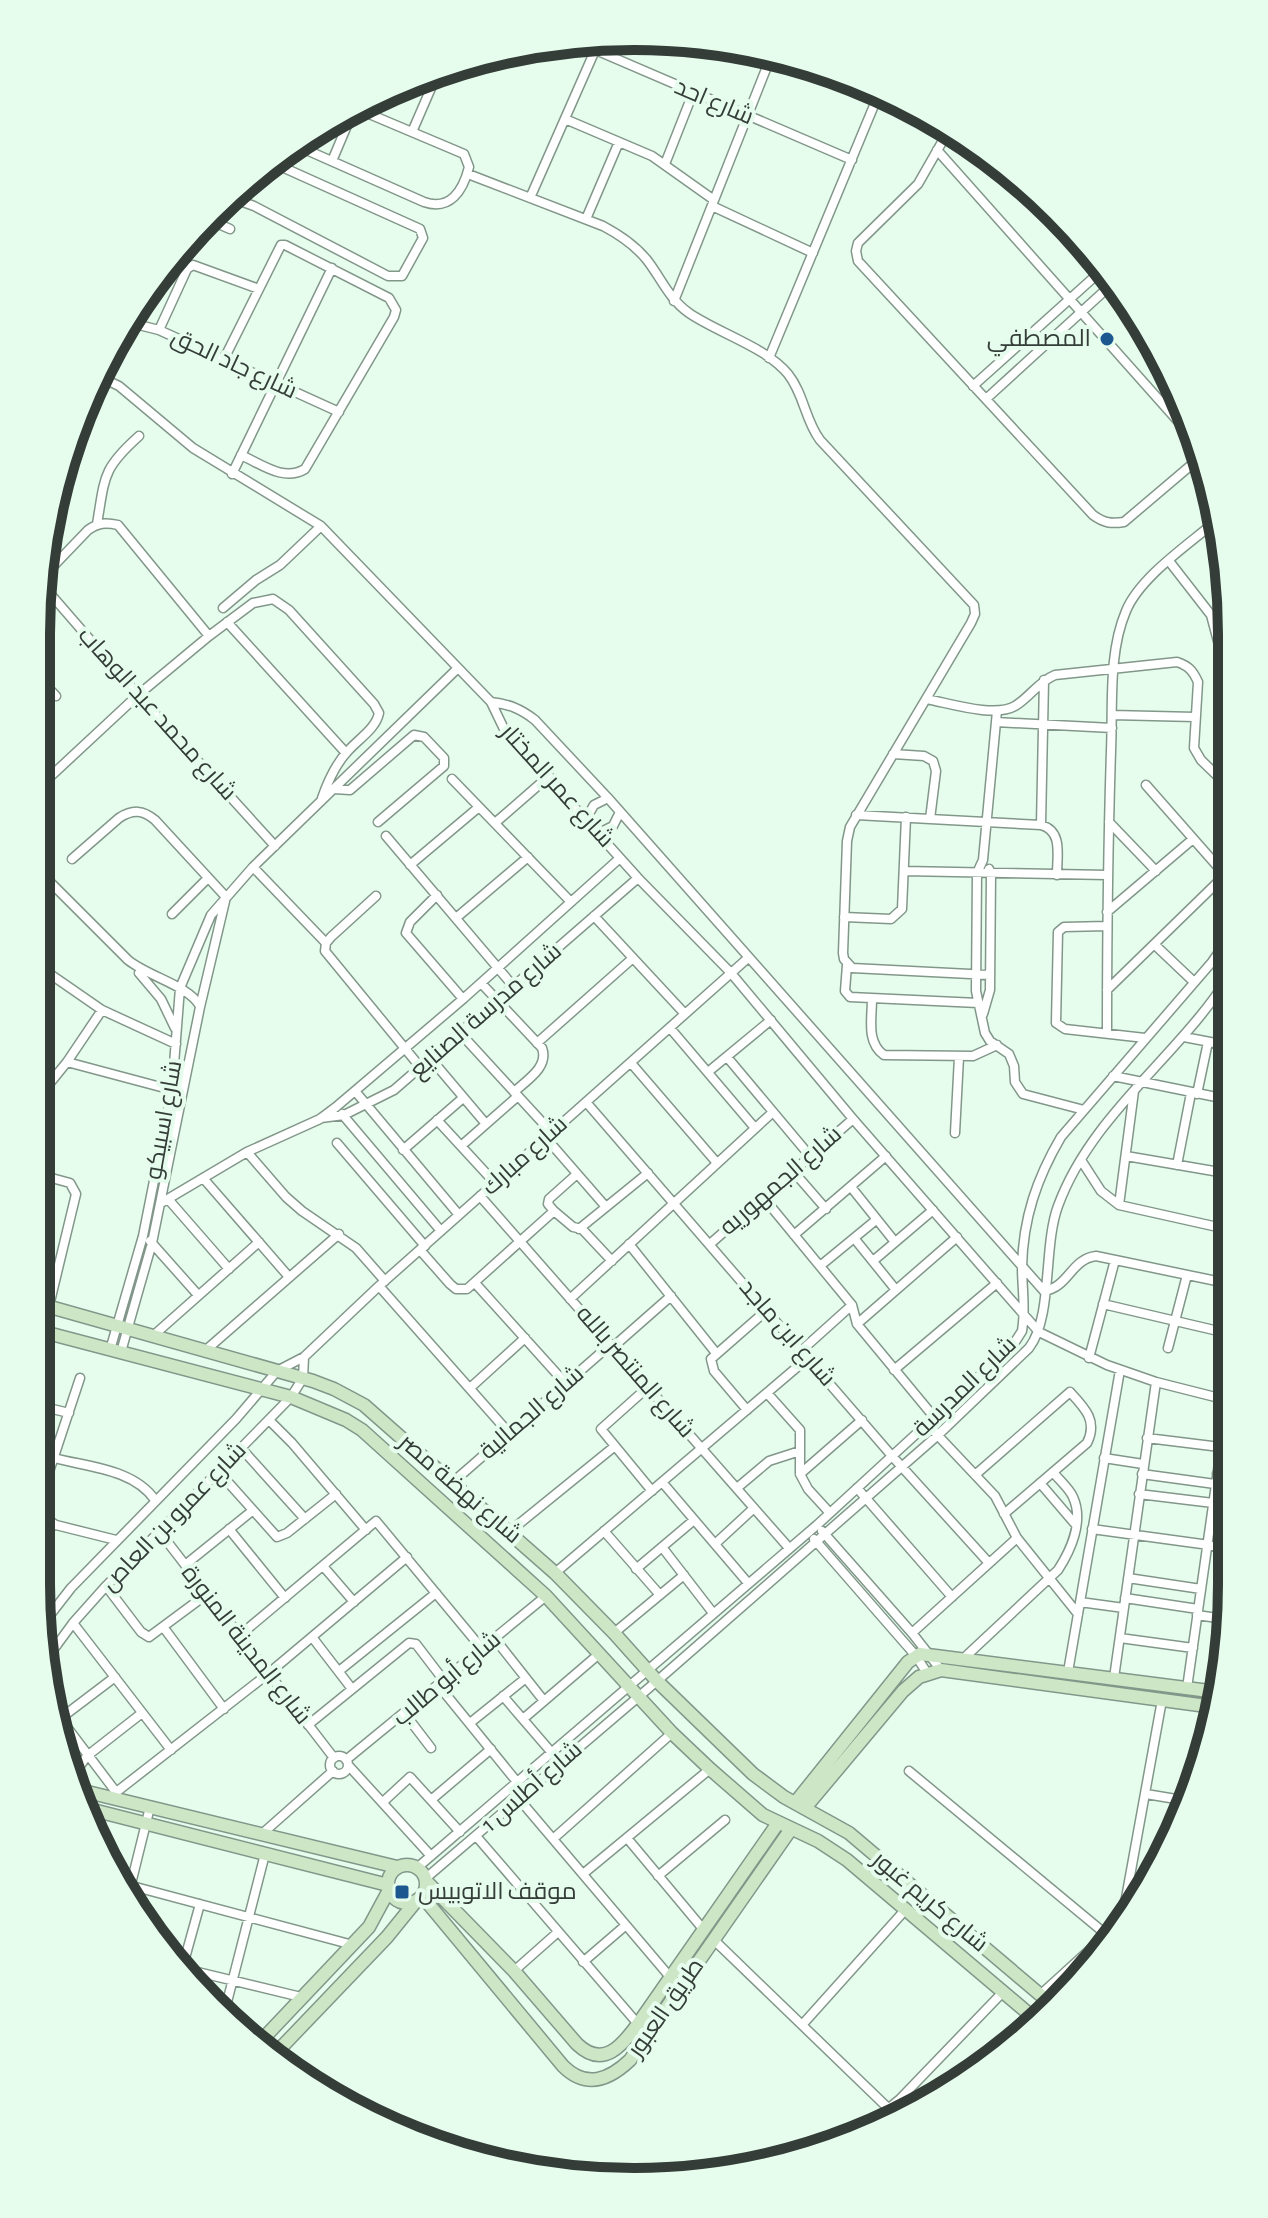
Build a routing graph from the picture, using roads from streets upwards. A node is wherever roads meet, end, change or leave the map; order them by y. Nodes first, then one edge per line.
1 (596, 51) edge
2 (598, 51) edge
3 (767, 66) edge
4 (432, 86) edge
5 (693, 93) junction
6 (875, 102) edge
7 (369, 114) edge
8 (747, 116) junction
9 (565, 119) junction
10 (348, 125) edge
11 (412, 132) junction
12 (944, 139) edge
13 (619, 142) junction
14 (307, 150) edge
15 (937, 150) junction
16 (852, 160) junction
17 (332, 161) junction
18 (665, 164) junction
19 (283, 167) edge
20 (468, 174) junction
21 (530, 198) junction
22 (242, 202) edge
23 (713, 203) junction
24 (586, 219) junction
25 (218, 224) edge
26 (230, 229) dead end
27 (813, 253) junction
28 (332, 268) junction
29 (1095, 276) edge
30 (259, 289) junction
31 (1106, 290) edge
32 (1069, 298) junction
33 (674, 301) junction
34 (1081, 312) junction
35 (139, 325) edge
36 (159, 330) junction
37 (769, 358) junction
38 (224, 359) junction
39 (108, 381) edge
40 (276, 383) junction
41 (973, 386) junction
42 (986, 399) junction
43 (339, 412) junction
44 (1178, 421) edge
45 (139, 436) dead end
46 (241, 455) junction
47 (1192, 464) edge
48 (232, 474) junction
49 (97, 524) junction
50 (321, 526) junction
51 (1208, 528) edge
52 (1169, 561) junction
53 (54, 566) edge
54 (51, 594) edge
55 (223, 608) dead end
56 (227, 622) junction
57 (209, 636) junction
58 (1218, 643) edge
59 (458, 668) junction
60 (1114, 670) junction
61 (1044, 680) junction
62 (50, 690) edge
63 (138, 695) junction
64 (56, 696) dead end
65 (926, 699) junction
66 (491, 702) junction
67 (997, 711) junction
68 (1112, 715) junction
69 (1195, 717) junction
70 (996, 722) junction
71 (1043, 725) junction
72 (1112, 728) junction
73 (346, 753) junction
74 (893, 754) junction
75 (50, 774) edge
76 (549, 776) junction
77 (1218, 776) edge
78 (452, 779) dead end
79 (1146, 785) dead end
80 (334, 789) junction
81 (608, 798) junction
82 (321, 801) junction
83 (479, 807) junction
84 (620, 812) junction
85 (856, 815) junction
86 (906, 817) junction
87 (586, 819) junction
88 (930, 819) junction
89 (985, 821) junction
90 (378, 822) dead end
91 (1109, 822) junction
92 (495, 823) junction
93 (1041, 825) junction
94 (599, 833) junction
95 (386, 836) dead end
96 (1193, 839) junction
97 (275, 846) junction
98 (528, 857) junction
99 (620, 858) junction
100 (72, 859) dead end
101 (983, 860) junction
102 (410, 865) junction
103 (253, 867) junction
104 (1218, 867) edge
105 (904, 871) junction
106 (1156, 871) junction
107 (977, 873) junction
108 (991, 873) junction
109 (1057, 875) junction
110 (1107, 875) junction
111 (208, 878) junction
112 (638, 878) junction
113 (50, 882) edge
114 (1218, 882) edge
115 (437, 895) junction
116 (376, 896) dead end
117 (226, 897) junction
118 (571, 902) junction
119 (1107, 912) junction
120 (172, 914) dead end
121 (594, 916) junction
122 (844, 917) junction
123 (456, 918) junction
124 (1107, 926) junction
125 (326, 943) junction
126 (1155, 945) junction
127 (1218, 953) edge
128 (633, 958) junction
129 (748, 958) junction
130 (128, 960) junction
131 (847, 965) junction
132 (498, 967) junction
133 (731, 973) junction
134 (50, 974) edge
135 (976, 974) junction
136 (990, 975) junction
137 (1194, 982) junction
138 (481, 983) junction
139 (514, 987) junction
140 (180, 988) junction
141 (1107, 990) junction
142 (1218, 994) edge
143 (463, 999) junction
144 (872, 999) junction
145 (498, 1001) junction
146 (978, 1003) junction
147 (200, 1007) junction
148 (102, 1010) junction
149 (685, 1014) junction
150 (982, 1015) junction
151 (771, 1020) junction
152 (670, 1028) junction
153 (176, 1030) junction
154 (1107, 1033) junction
155 (461, 1034) junction
156 (1184, 1037) junction
157 (1145, 1038) junction
158 (1208, 1042) junction
159 (537, 1043) junction
160 (176, 1044) junction
161 (1218, 1044) edge
162 (997, 1045) junction
163 (405, 1049) junction
164 (727, 1057) junction
165 (959, 1057) junction
166 (431, 1059) junction
167 (67, 1062) junction
168 (631, 1063) junction
169 (421, 1068) junction
170 (708, 1072) junction
171 (1113, 1076) junction
172 (50, 1081) edge
173 (1137, 1085) junction
174 (172, 1090) junction
175 (355, 1091) junction
176 (1194, 1093) junction
177 (516, 1094) junction
178 (463, 1098) junction
179 (1218, 1098) edge
180 (586, 1102) junction
181 (366, 1106) junction
182 (336, 1107) junction
183 (1084, 1110) junction
184 (773, 1112) junction
185 (344, 1115) junction
186 (320, 1119) junction
187 (853, 1119) junction
188 (437, 1120) junction
189 (486, 1124) junction
190 (755, 1128) junction
191 (955, 1133) dead end
192 (549, 1135) junction
193 (337, 1143) dead end
194 (461, 1146) junction
195 (403, 1150) junction
196 (247, 1152) junction
197 (810, 1156) junction
198 (886, 1156) junction
199 (1126, 1156) junction
200 (1081, 1160) junction
201 (717, 1163) junction
202 (1177, 1165) junction
203 (793, 1171) junction
204 (1218, 1172) edge
205 (648, 1173) junction
206 (577, 1174) junction
207 (203, 1178) junction
208 (50, 1179) edge
209 (495, 1183) junction
210 (851, 1187) junction
211 (480, 1196) junction
212 (763, 1197) junction
213 (165, 1201) junction
214 (674, 1204) junction
215 (1119, 1205) junction
216 (606, 1207) junction
217 (826, 1209) junction
218 (933, 1210) junction
219 (554, 1211) junction
220 (459, 1215) junction
221 (876, 1220) junction
222 (1218, 1227) edge
223 (579, 1229) junction
224 (441, 1231) junction
225 (339, 1234) junction
226 (794, 1235) junction
227 (143, 1236) junction
228 (957, 1237) junction
229 (854, 1238) junction
230 (520, 1241) junction
231 (259, 1242) junction
232 (895, 1242) junction
233 (152, 1243) junction
234 (629, 1244) junction
235 (710, 1244) junction
236 (422, 1248) junction
237 (1115, 1260) junction
238 (612, 1261) junction
239 (873, 1261) junction
240 (820, 1266) junction
241 (1022, 1268) junction
242 (229, 1269) junction
243 (1187, 1275) junction
244 (289, 1277) junction
245 (50, 1281) edge
246 (1218, 1281) edge
247 (475, 1283) junction
248 (997, 1283) junction
249 (382, 1284) junction
250 (896, 1290) junction
251 (1044, 1291) junction
252 (198, 1295) junction
253 (671, 1296) junction
254 (570, 1299) junction
255 (1103, 1304) junction
256 (852, 1305) junction
257 (50, 1307) edge
258 (767, 1310) junction
259 (1024, 1315) junction
260 (1175, 1321) junction
261 (857, 1324) junction
262 (123, 1326) junction
263 (1218, 1331) edge
264 (1039, 1332) junction
265 (50, 1334) edge
266 (154, 1335) junction
267 (525, 1338) junction
268 (612, 1346) junction
269 (1168, 1348) dead end
270 (206, 1350) junction
271 (115, 1351) junction
272 (716, 1353) junction
273 (806, 1354) junction
274 (304, 1357) junction
275 (1089, 1358) junction
276 (894, 1370) junction
277 (1120, 1370) junction
278 (277, 1371) junction
279 (80, 1378) dead end
280 (303, 1378) junction
281 (1156, 1382) junction
282 (566, 1384) junction
283 (648, 1387) junction
284 (470, 1388) junction
285 (262, 1389) junction
286 (767, 1393) junction
287 (291, 1397) junction
288 (1218, 1397) edge
289 (50, 1408) edge
290 (747, 1410) junction
291 (69, 1413) junction
292 (269, 1420) junction
293 (862, 1420) junction
294 (931, 1420) junction
295 (509, 1433) junction
296 (938, 1435) junction
297 (1147, 1438) junction
298 (615, 1446) junction
299 (1218, 1447) edge
300 (241, 1448) junction
301 (702, 1448) junction
302 (800, 1451) junction
303 (892, 1456) junction
304 (54, 1458) junction
305 (1104, 1458) junction
306 (1218, 1463) edge
307 (1143, 1464) junction
308 (902, 1467) junction
309 (50, 1470) edge
310 (218, 1471) junction
311 (1053, 1472) junction
312 (800, 1474) junction
313 (1142, 1474) junction
314 (975, 1475) junction
315 (1216, 1479) junction
316 (453, 1482) junction
317 (662, 1482) junction
318 (1040, 1483) junction
319 (737, 1488) junction
320 (857, 1488) junction
321 (652, 1491) junction
322 (336, 1494) junction
323 (1139, 1494) junction
324 (866, 1498) junction
325 (155, 1500) junction
326 (1213, 1503) junction
327 (754, 1508) junction
328 (252, 1511) junction
329 (829, 1512) junction
330 (1004, 1514) junction
331 (305, 1519) junction
332 (694, 1520) junction
333 (50, 1521) edge
334 (56, 1525) junction
335 (817, 1525) junction
336 (1076, 1525) junction
337 (50, 1527) edge
338 (229, 1529) junction
339 (1092, 1529) junction
340 (366, 1530) junction
341 (159, 1531) junction
342 (604, 1531) junction
343 (509, 1532) junction
344 (807, 1533) junction
345 (825, 1534) junction
346 (1134, 1535) junction
347 (1017, 1538) junction
348 (116, 1540) junction
349 (817, 1541) junction
350 (715, 1544) junction
351 (1207, 1544) junction
352 (1218, 1546) edge
353 (662, 1547) junction
354 (789, 1548) junction
355 (407, 1557) junction
356 (989, 1563) junction
357 (185, 1565) junction
358 (323, 1566) junction
359 (636, 1569) junction
360 (555, 1573) junction
361 (684, 1575) junction
362 (1049, 1578) junction
363 (1128, 1578) junction
364 (748, 1583) junction
365 (106, 1586) junction
366 (1201, 1589) junction
367 (436, 1593) junction
368 (207, 1594) junction
369 (660, 1595) junction
370 (546, 1596) junction
371 (952, 1597) junction
372 (285, 1598) junction
373 (354, 1602) junction
374 (1080, 1602) junction
375 (1125, 1603) junction
376 (1198, 1612) junction
377 (713, 1613) junction
378 (51, 1614) edge
379 (1078, 1614) junction
380 (1217, 1617) edge
381 (73, 1623) junction
382 (164, 1628) junction
383 (614, 1633) junction
384 (912, 1633) junction
385 (239, 1636) junction
386 (312, 1637) junction
387 (1120, 1638) junction
388 (495, 1639) junction
389 (53, 1642) edge
390 (57, 1645) junction
391 (1193, 1648) junction
392 (54, 1649) edge
393 (483, 1650) junction
394 (599, 1654) junction
395 (922, 1655) junction
396 (964, 1658) junction
397 (646, 1670) junction
398 (339, 1671) junction
399 (934, 1671) junction
400 (1068, 1672) junction
401 (269, 1673) junction
402 (115, 1677) junction
403 (526, 1678) junction
404 (1114, 1678) junction
405 (657, 1681) junction
406 (442, 1684) junction
407 (1187, 1688) junction
408 (352, 1689) junction
409 (633, 1691) junction
410 (1208, 1691) edge
411 (503, 1696) junction
412 (1162, 1700) junction
413 (544, 1701) junction
414 (1205, 1706) edge
415 (224, 1709) junction
416 (64, 1712) edge
417 (142, 1713) junction
418 (405, 1714) junction
419 (523, 1719) junction
420 (470, 1723) junction
421 (308, 1725) junction
422 (69, 1730) edge
423 (672, 1733) junction
424 (431, 1748) dead end
425 (491, 1749) junction
426 (171, 1750) junction
427 (552, 1753) junction
428 (87, 1756) junction
429 (334, 1758) junction
430 (347, 1763) junction
431 (79, 1767) edge
432 (710, 1769) junction
433 (333, 1771) junction
434 (909, 1771) dead end
435 (518, 1783) junction
436 (88, 1791) edge
437 (1146, 1794) junction
438 (113, 1795) junction
439 (522, 1796) junction
440 (1177, 1799) edge
441 (431, 1800) junction
442 (383, 1802) junction
443 (800, 1805) junction
444 (150, 1807) junction
445 (97, 1814) edge
446 (725, 1820) dead end
447 (778, 1823) junction
448 (145, 1824) junction
449 (791, 1829) junction
450 (460, 1832) junction
451 (263, 1833) junction
452 (476, 1836) junction
453 (627, 1838) junction
454 (553, 1839) junction
455 (265, 1854) junction
456 (431, 1856) junction
457 (397, 1867) junction
458 (583, 1874) junction
459 (424, 1876) junction
460 (658, 1876) junction
461 (132, 1882) edge
462 (388, 1887) junction
463 (137, 1891) edge
464 (1128, 1895) edge
465 (420, 1898) junction
466 (200, 1904) junction
467 (906, 1909) junction
468 (249, 1917) junction
469 (626, 1925) junction
470 (703, 1929) junction
471 (558, 1932) junction
472 (1102, 1932) edge
473 (714, 1940) junction
474 (353, 1945) junction
475 (185, 1957) edge
476 (583, 1962) junction
477 (514, 1971) junction
478 (199, 1973) edge
479 (670, 1977) junction
480 (233, 1981) junction
481 (1003, 1992) junction
482 (301, 1997) junction
483 (1045, 1999) edge
484 (227, 2003) edge
485 (1029, 2014) edge
486 (638, 2024) junction
487 (802, 2025) junction
488 (265, 2036) edge
489 (280, 2049) edge
490 (596, 2055) junction
491 (595, 2080) junction
492 (889, 2109) joint

1 - 9 street
2 - 5 street, شارع احد
3 - 8 street
4 - 11 street
5 - 8 street, شارع احد
5 - 18 street
6 - 16 street
7 - 11 street
8 - 16 street, شارع احد
8 - 23 street
9 - 13 street
9 - 21 street
10 - 17 street
11 - 20 street
12 - 15 street
13 - 18 street
13 - 24 street
14 - 17 street
15 - 32 street
15 - 41 street
16 - 27 street
17 - 20 street
18 - 23 street
19 - 22 street
20 - 21 street
21 - 24 street
23 - 27 street
23 - 33 street
24 - 33 street
25 - 26 street
27 - 37 street
28 - 30 street
28 - 40 street
28 - 43 street
29 - 32 street
30 - 36 street
30 - 38 street
31 - 34 street
32 - 34 street
32 - 41 street
33 - 37 street
34 - 42 street
34 - 44 street
35 - 36 street, شارع جاد الحق
36 - 38 street, شارع جاد الحق
37 - 65 street
38 - 40 street, شارع جاد الحق
39 - 48 street
40 - 43 street, شارع جاد الحق
40 - 46 street
41 - 42 street
42 - 47 street
43 - 46 street
45 - 49 street
46 - 48 street
48 - 50 street
49 - 53 street
49 - 57 street
50 - 55 street
50 - 59 street
51 - 52 street
52 - 58 street
52 - 60 street
54 - 63 street, شارع محمد عبد الوهاب
56 - 57 street
56 - 73 street
56 - 73 street
57 - 63 street
59 - 66 street
59 - 80 street, شارع اسبيكو
60 - 61 street
60 - 68 street
60 - 69 street
61 - 67 street
61 - 71 street
62 - 64 street
63 - 75 street
63 - 97 street, شارع محمد عبد الوهاب
65 - 67 street
65 - 74 street
66 - 76 street, شارع عمر المختار
66 - 81 street, شارع عمر المختار
67 - 70 street
68 - 69 street
68 - 72 street
69 - 77 street
70 - 71 street
70 - 89 street
71 - 72 street
71 - 93 street
72 - 91 street
73 - 82 street
74 - 85 street
74 - 88 street
76 - 87 street, شارع عمر المختار
76 - 92 street
78 - 83 street
79 - 96 street
80 - 82 street, شارع اسبيكو
80 - 90 street
81 - 84 street, شارع عمر المختار
81 - 87 street
82 - 97 street, شارع اسبيكو
83 - 92 street
83 - 102 street
84 - 94 street
84 - 129 street, شارع عمر المختار
85 - 86 street
85 - 122 street
86 - 88 street
86 - 105 street
87 - 94 street, شارع عمر المختار
88 - 89 street
89 - 93 street
89 - 101 street
91 - 106 street
91 - 110 street
92 - 98 street
93 - 109 street
94 - 99 street, شارع عمر المختار
95 - 102 street
96 - 104 street
96 - 106 street
97 - 103 street, شارع اسبيكو
98 - 118 street
98 - 123 street
99 - 112 street, شارع عمر المختار
99 - 118 street, شارع مدرسة الصنايع
100 - 111 street
101 - 107 street
101 - 108 street
102 - 115 street
103 - 117 street, شارع اسبيكو
103 - 125 street
105 - 107 street
105 - 122 street
106 - 119 street
107 - 108 street
107 - 135 street
108 - 109 street
108 - 136 street
109 - 110 street
110 - 119 street
111 - 117 street
111 - 120 street
112 - 121 street, شارع مدرسة الصنايع
112 - 133 street, شارع عمر المختار
113 - 130 street
114 - 126 street
115 - 123 street
115 - 143 street
116 - 125 street
117 - 140 street, شارع اسبيكو
117 - 147 street, شارع اسبيكو
118 - 132 street, شارع مدرسة الصنايع
119 - 124 street
121 - 128 street
121 - 139 street, شارع مدرسة الصنايع
122 - 131 street
123 - 132 street
124 - 141 street
124 - 154 street
125 - 163 street
126 - 137 street
126 - 141 street
127 - 137 street, شارع المدرسة
128 - 149 street
128 - 159 street
129 - 133 street, شارع مبارك
129 - 241 street, شارع عمر المختار
130 - 140 street
130 - 153 street
131 - 135 street
131 - 144 street
132 - 138 street, شارع مدرسة الصنايع
132 - 139 street
133 - 149 street, شارع مبارك
133 - 151 street, شارع عمر المختار
134 - 148 street
135 - 136 street
135 - 146 street
136 - 150 street
137 - 157 street, شارع المدرسة
138 - 143 street, شارع مدرسة الصنايع
138 - 145 street
139 - 145 street, شارع مدرسة الصنايع
140 - 147 street
140 - 153 street, شارع اسبيكو
141 - 154 street
142 - 156 street, شارع المدرسة
143 - 163 street, شارع مدرسة الصنايع
144 - 146 street
144 - 165 street
145 - 155 street, شارع مدرسة الصنايع
145 - 159 street
146 - 150 street
147 - 213 street, شارع اسبيكو
148 - 160 street
148 - 167 street
149 - 152 street, شارع مبارك
150 - 162 street
151 - 164 street
151 - 187 street, شارع عمر المختار
152 - 168 street, شارع مبارك
152 - 170 street
153 - 160 street, شارع اسبيكو
154 - 157 street
155 - 166 street, شارع مدرسة الصنايع
155 - 177 street
156 - 158 street
156 - 173 street, شارع المدرسة
157 - 171 street, شارع المدرسة
158 - 161 street
158 - 176 street
159 - 177 street
160 - 174 street, شارع اسبيكو
162 - 165 street
162 - 183 street
163 - 169 street
163 - 175 street, شارع مدرسة الصنايع
164 - 170 street
164 - 184 street
165 - 191 street
166 - 169 street, شارع مدرسة الصنايع
166 - 178 street
167 - 172 street
167 - 174 street
168 - 180 street, شارع مبارك
168 - 201 street
169 - 181 street, شارع مدرسة الصنايع
170 - 190 street
171 - 173 street
171 - 183 street, شارع المدرسة
173 - 176 street
173 - 199 street
173 - 200 street, شارع المدرسة
174 - 227 street, شارع اسبيكو
175 - 181 street
175 - 182 street, شارع مدرسة الصنايع
176 - 179 street
176 - 202 street
177 - 189 street
177 - 192 street
178 - 188 street
178 - 189 street
180 - 192 street, شارع مبارك
180 - 205 street, شارع ابن ماجد
181 - 185 street, شارع مدرسة الصنايع
181 - 195 street
182 - 185 street
182 - 186 street, شارع مدرسة الصنايع
183 - 241 street, شارع المدرسة
184 - 190 street
184 - 197 street
185 - 186 street, شارع مدرسة الصنايع
185 - 224 street
186 - 196 street, شارع مدرسة الصنايع
187 - 197 street, شارع الجمهوريه
187 - 198 street, شارع عمر المختار
188 - 194 street
188 - 195 street
189 - 194 street
190 - 201 street
192 - 206 street
192 - 209 street, شارع مبارك
193 - 236 street
194 - 209 street
195 - 220 street
196 - 207 street, شارع مدرسة الصنايع
196 - 225 street
197 - 203 street, شارع الجمهوريه
198 - 210 street
198 - 218 street, شارع عمر المختار
199 - 202 street
199 - 215 street
200 - 215 street
200 - 251 street, شارع المدرسة
201 - 214 street
202 - 204 street
203 - 212 street, شارع الجمهوريه
203 - 217 street
205 - 214 street, شارع ابن ماجد
205 - 216 street
206 - 216 street
206 - 219 street
207 - 213 street, شارع مدرسة الصنايع
207 - 231 street
208 - 245 street
209 - 211 street, شارع مبارك
210 - 217 street
210 - 221 street
211 - 220 street, شارع مبارك
211 - 230 street, شارع المنتصر بالله
212 - 226 street
212 - 235 street, شارع الجمهوريه
213 - 233 street, شارع اسبيكو
213 - 242 street
214 - 234 street
214 - 235 street, شارع ابن ماجد
215 - 222 street
216 - 223 street
217 - 226 street
218 - 228 street, شارع عمر المختار
218 - 232 street
219 - 223 street
219 - 230 street
220 - 224 street, شارع مبارك
221 - 229 street
221 - 232 street
223 - 238 street
224 - 236 street, شارع مبارك
225 - 244 street
225 - 249 street
226 - 240 street
227 - 233 street
227 - 262 street, شارع اسبيكو
228 - 248 street, شارع عمر المختار
228 - 250 street
229 - 239 street
229 - 240 street
230 - 247 street
230 - 254 street, شارع المنتصر بالله
231 - 242 street
231 - 244 street
232 - 239 street
233 - 252 street
233 - 262 street, شارع اسبيكو
234 - 238 street
234 - 253 street
235 - 258 street, شارع ابن ماجد
236 - 247 street
236 - 249 street, شارع مبارك
237 - 243 street
237 - 251 street
237 - 255 street
238 - 254 street
239 - 250 street
240 - 256 street
241 - 251 street, شارع عمر المختار
241 - 259 street, شارع المدرسة
242 - 252 street
243 - 246 street
243 - 260 street
244 - 270 street
247 - 267 street
248 - 259 street, شارع عمر المختار
248 - 276 street
249 - 274 street, شارع مبارك
249 - 284 street
250 - 261 street
251 - 264 street, شارع المدرسة
252 - 266 street
253 - 268 street, شارع الجمالية
253 - 272 street
254 - 268 street, شارع المنتصر بالله
255 - 260 street
255 - 275 street
256 - 261 street
256 - 273 street
257 - 262 street, شارع نهضة مصر
258 - 272 street
258 - 273 street, شارع ابن ماجد
259 - 264 street, شارع عمر المختار
259 - 294 street, شارع المدرسة
260 - 263 street
260 - 269 street
261 - 276 street
262 - 266 street, شارع نهضة مصر
262 - 271 street, شارع اسبيكو
264 - 275 street
264 - 296 street, شارع المدرسة
265 - 271 street, شارع نهضة مصر
266 - 270 street, شارع نهضة مصر
267 - 282 street
267 - 284 street
268 - 282 street, شارع الجمالية
268 - 283 street, شارع المنتصر بالله
270 - 278 street, شارع نهضة مصر
271 - 285 street, شارع نهضة مصر
272 - 290 street
273 - 286 street
273 - 293 street, شارع ابن ماجد
274 - 278 street, شارع مبارك
274 - 280 street
275 - 277 street
276 - 294 street
277 - 281 street
277 - 305 street
278 - 280 street, شارع نهضة مصر
278 - 285 street, شارع عمرو بن العاص
279 - 291 street
280 - 287 street, شارع عمرو بن العاص
280 - 316 street, شارع نهضة مصر
281 - 288 street
281 - 297 street
282 - 295 street, شارع الجمالية
283 - 298 street
283 - 301 street, شارع المنتصر بالله
284 - 295 street
285 - 287 street, شارع نهضة مصر
285 - 325 street, شارع عمرو بن العاص
286 - 290 street
286 - 302 street
287 - 292 street, شارع عمرو بن العاص
287 - 370 street, شارع نهضة مصر
289 - 291 street
290 - 301 street
291 - 304 street
292 - 300 street, شارع عمرو بن العاص
292 - 322 street
293 - 303 street, شارع ابن ماجد
293 - 312 street
294 - 296 street
294 - 303 street, شارع المدرسة
295 - 316 street, شارع الجمالية
296 - 308 street, شارع المدرسة
296 - 314 street
297 - 299 street
297 - 307 street
298 - 321 street
298 - 343 street
300 - 310 street, شارع عمرو بن العاص
300 - 331 street
301 - 317 street
301 - 319 street, شارع المنتصر بالله
302 - 312 street
302 - 319 street
303 - 308 street, شارع ابن ماجد
303 - 320 street, شارع المدرسة
304 - 309 street
304 - 325 street
305 - 307 street
305 - 339 street
306 - 315 street
307 - 313 street
308 - 324 street, شارع المدرسة
308 - 356 street, شارع ابن ماجد
310 - 328 street
310 - 341 street, شارع عمرو بن العاص
311 - 314 street
311 - 318 street
311 - 336 street
312 - 329 street
313 - 315 street
313 - 323 street
314 - 330 street
315 - 326 street
316 - 343 street, شارع نهضة مصر
317 - 321 street
317 - 332 street
318 - 330 street
318 - 336 street
319 - 327 street, شارع المنتصر بالله
320 - 324 street
320 - 329 street, شارع المدرسة
321 - 342 street
322 - 331 street
322 - 340 street
323 - 326 street
323 - 346 street
324 - 345 street, شارع المدرسة
324 - 371 street
325 - 348 street, شارع عمرو بن العاص
326 - 351 street
327 - 350 street
327 - 354 street, شارع المنتصر بالله
328 - 331 street
328 - 338 street
329 - 335 street, شارع المدرسة
330 - 347 street
332 - 350 street
332 - 353 street
333 - 334 street
334 - 337 street
334 - 348 street
335 - 344 street, شارع المدرسة
335 - 345 street
336 - 362 street
338 - 357 street
338 - 372 street
339 - 346 street
339 - 374 street
340 - 355 street
340 - 358 street
341 - 357 street, شارع المدينة المنورة
341 - 365 street, شارع عمرو بن العاص
342 - 359 street
342 - 360 street
343 - 360 street, شارع نهضة مصر
344 - 349 street
344 - 354 street, شارع المدرسة
345 - 349 street, شارع المدرسة
345 - 384 street
346 - 351 street
346 - 363 street
347 - 356 street
347 - 362 street
348 - 378 street, شارع عمرو بن العاص
349 - 395 street
349 - 405 street, شارع المدرسة
350 - 364 street
351 - 352 street
351 - 366 street
353 - 359 street
353 - 361 street
354 - 364 street, شارع المدرسة
355 - 367 street
355 - 373 street
356 - 371 street
357 - 368 street, شارع المدينة المنورة
358 - 372 street
358 - 373 street
359 - 369 street
360 - 383 street, شارع نهضة مصر
361 - 369 street
361 - 377 street
362 - 379 street
362 - 396 street
363 - 366 street
363 - 375 street
364 - 377 street, شارع المدرسة
365 - 381 street, شارع عمرو بن العاص
365 - 382 street
366 - 376 street
367 - 393 street
367 - 398 street
368 - 382 street
368 - 385 street, شارع المدينة المنورة
369 - 383 street
370 - 388 street, شارع أبو طالب
370 - 394 street, شارع نهضة مصر
371 - 384 street
372 - 385 street
373 - 386 street
374 - 375 street
374 - 379 street
375 - 376 street
375 - 387 street
376 - 380 street
376 - 391 street
377 - 397 street, شارع المدرسة
379 - 400 street
381 - 390 street, شارع عمرو بن العاص
381 - 402 street
382 - 415 street
383 - 397 street, شارع نهضة مصر
384 - 395 street
385 - 401 street, شارع المدينة المنورة
386 - 398 street
386 - 401 street
387 - 391 street
387 - 404 street
388 - 393 street, شارع أبو طالب
388 - 403 street
389 - 390 street
390 - 392 street, شارع عمرو بن العاص
391 - 407 street
393 - 406 street, شارع أبو طالب
394 - 409 street, شارع نهضة مصر
394 - 413 street
395 - 396 street
395 - 399 street
395 - 443 street
396 - 400 street
397 - 405 street, شارع نهضة مصر
397 - 409 street, شارع المدرسة
398 - 408 street
399 - 412 street
399 - 443 street
400 - 404 street
401 - 415 street
401 - 421 street, شارع المدينة المنورة
402 - 416 street
402 - 417 street
403 - 411 street
403 - 413 street
404 - 407 street
405 - 409 street, شارع المدرسة
405 - 443 street, شارع نهضة مصر
406 - 408 street
406 - 418 street, شارع أبو طالب
406 - 420 street
407 - 410 street
408 - 421 street
409 - 423 street, شارع نهضة مصر
409 - 427 street, شارع أطلس 1
409 - 439 street, شارع أطلس 1
411 - 419 street
411 - 420 street
412 - 414 street
412 - 437 street
413 - 419 street
415 - 426 street
417 - 426 street
417 - 428 street
418 - 424 street
418 - 430 street, شارع أبو طالب
419 - 427 street
420 - 425 street
421 - 429 street, شارع المدينة المنورة
422 - 428 street
423 - 432 street, شارع نهضة مصر
423 - 454 street
425 - 435 street
425 - 441 street
426 - 438 street
427 - 435 street, شارع أطلس 1
428 - 431 street
428 - 438 street
429 - 430 street
429 - 433 street
430 - 433 street
430 - 442 street
432 - 447 street, شارع نهضة مصر
432 - 453 street
433 - 451 street
434 - 472 street
435 - 439 street
435 - 450 street, شارع أطلس 1
436 - 438 street
437 - 440 street
437 - 464 street
438 - 444 street
439 - 452 street, شارع أطلس 1
439 - 454 street
441 - 442 street
441 - 450 street
442 - 456 street
443 - 483 street, شارع كريم غبور
444 - 448 street
444 - 451 street
445 - 448 street
446 - 460 street
447 - 449 street, شارع نهضة مصر
447 - 470 street, طريق العبور
448 - 455 street
448 - 461 street
449 - 467 street, شارع كريم غبور
449 - 473 street, طريق العبور
450 - 456 street, شارع أطلس 1
451 - 457 street
452 - 459 street, شارع أطلس 1
452 - 471 street
453 - 458 street
453 - 460 street
454 - 458 street
455 - 462 street
455 - 468 street
456 - 459 street, شارع أطلس 1
457 - 459 street
457 - 462 street
458 - 469 street
459 - 465 street
459 - 477 street, طريق العبور
460 - 470 street
462 - 465 street
462 - 474 street
463 - 466 street
465 - 489 street
465 - 491 street
466 - 468 street
466 - 475 street
467 - 481 street, شارع كريم غبور
467 - 487 street
468 - 474 street
468 - 480 street
469 - 476 street
469 - 479 street
470 - 479 street, طريق العبور
471 - 476 street
471 - 477 street
473 - 487 street
473 - 491 street, طريق العبور
474 - 482 street
476 - 486 street
477 - 490 street, طريق العبور
478 - 480 street
479 - 486 street, طريق العبور
480 - 482 street
480 - 484 street
481 - 485 street, شارع كريم غبور
481 - 492 street
482 - 488 street
486 - 490 street, طريق العبور
487 - 492 street
490 - 491 street

